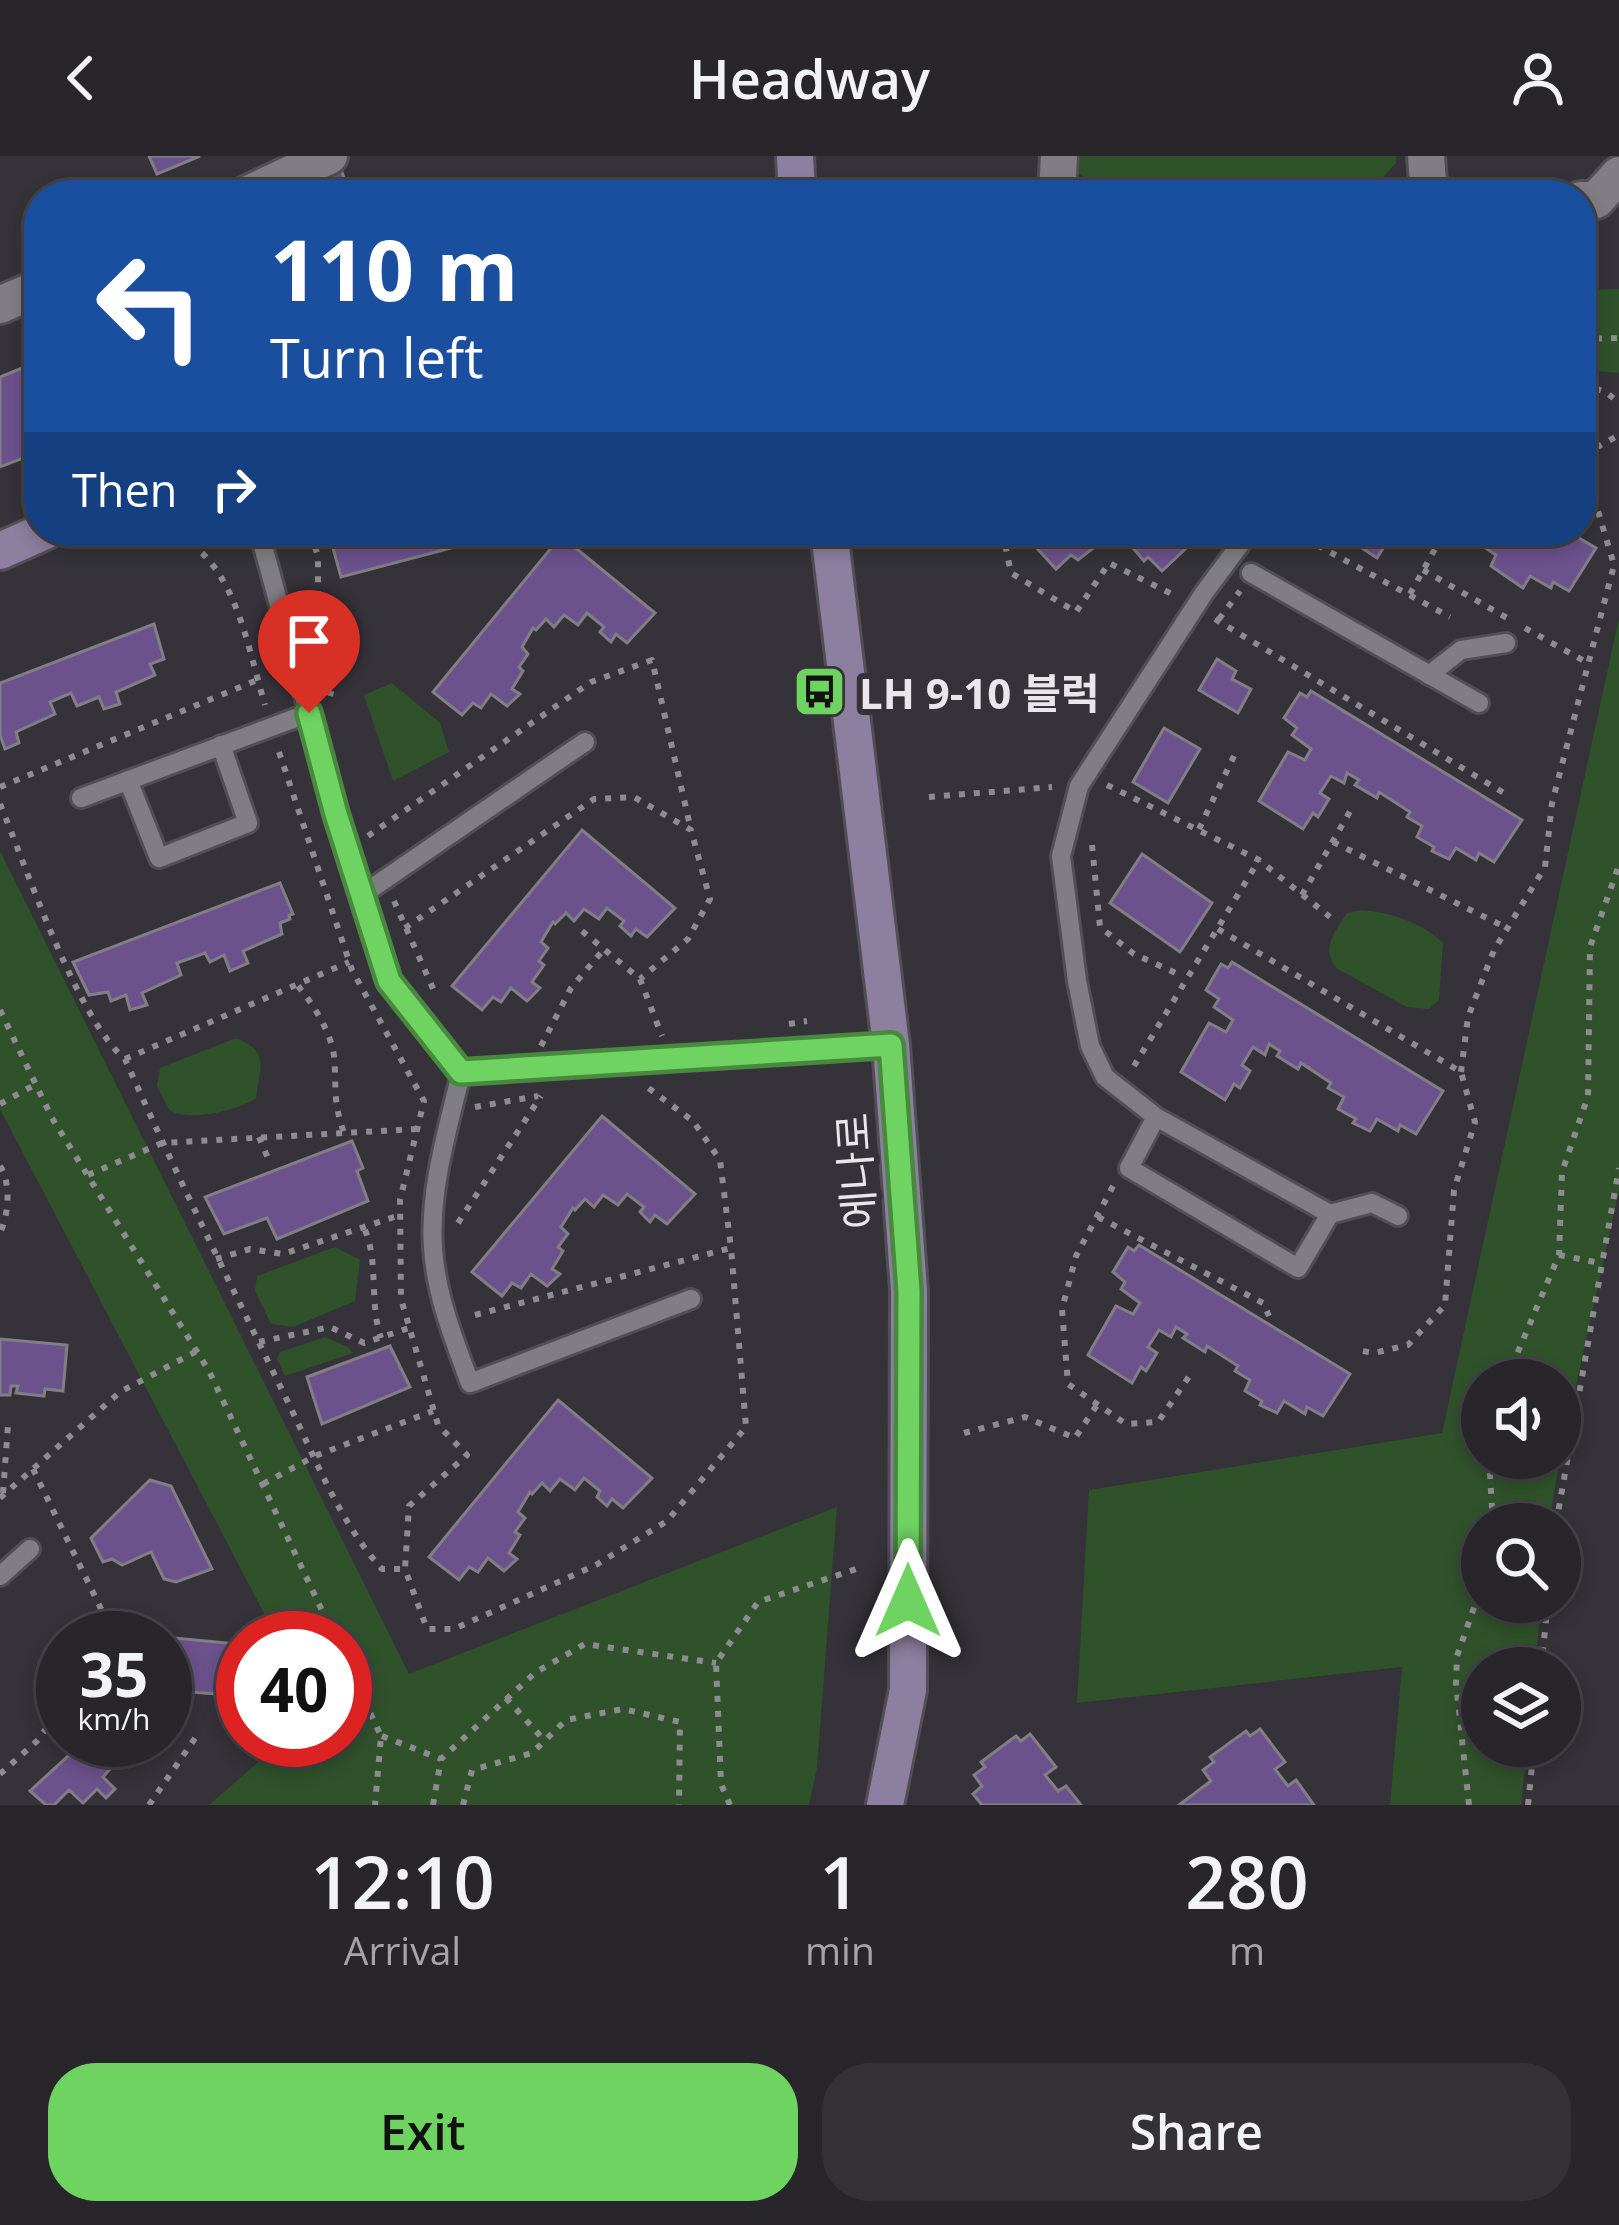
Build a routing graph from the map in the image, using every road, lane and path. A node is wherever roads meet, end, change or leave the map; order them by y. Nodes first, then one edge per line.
1 (329, 156) edge
2 (1619, 175) edge
3 (278, 180) edge
4 (1596, 200) edge
5 (1596, 510) edge
6 (264, 546) edge
7 (314, 546) edge
8 (832, 546) edge
9 (1005, 546) edge
10 (1239, 546) edge
11 (1319, 546) edge
12 (1436, 546) edge
13 (1251, 573) joint
14 (1410, 594) junction
15 (1195, 608) junction
16 (1450, 617) dead end
17 (1217, 621) junction
18 (1506, 643) dead end
19 (1430, 675) junction
20 (257, 680) dead end
21 (1479, 704) dead end
22 (318, 710) junction
23 (585, 742) dead end
24 (221, 746) junction
25 (1234, 757) dead end
26 (128, 780) junction
27 (1108, 784) junction
28 (1079, 786) junction
29 (0, 787) edge
30 (1100, 796) dead end
31 (1509, 796) dead end
32 (929, 797) dead end
33 (81, 798) dead end
34 (0, 804) edge
35 (1352, 806) dead end
36 (363, 823) dead end
37 (1199, 830) junction
38 (1333, 842) junction
39 (1092, 843) dead end
40 (1259, 860) junction
41 (1619, 865) edge
42 (385, 879) junction
43 (362, 895) junction
44 (1302, 895) junction
45 (1330, 917) dead end
46 (405, 928) junction
47 (1219, 929) junction
48 (1509, 929) junction
49 (582, 931) dead end
50 (604, 949) junction
51 (349, 962) dead end
52 (1182, 976) dead end
53 (640, 979) junction
54 (297, 986) junction
55 (437, 998) dead end
56 (0, 1010) edge
57 (807, 1021) dead end
58 (785, 1024) dead end
59 (681, 1037) dead end
60 (663, 1039) junction
61 (643, 1041) dead end
62 (891, 1045) junction
63 (560, 1048) dead end
64 (125, 1059) junction
65 (1134, 1066) dead end
66 (461, 1072) junction
67 (1461, 1072) junction
68 (36, 1084) junction
69 (631, 1088) dead end
70 (554, 1094) dead end
71 (541, 1096) junction
72 (0, 1105) edge
73 (465, 1108) dead end
74 (1156, 1117) junction
75 (417, 1129) dead end
76 (344, 1133) junction
77 (259, 1137) junction
78 (162, 1143) junction
79 (270, 1163) dead end
80 (0, 1166) edge
81 (1619, 1168) edge
82 (88, 1175) junction
83 (1116, 1180) dead end
84 (1609, 1213) junction
85 (1330, 1214) junction
86 (400, 1215) dead end
87 (1097, 1216) junction
88 (1398, 1216) dead end
89 (1619, 1216) edge
90 (364, 1230) junction
91 (0, 1233) edge
92 (453, 1242) dead end
93 (731, 1248) junction
94 (1559, 1255) junction
95 (216, 1259) junction
96 (1600, 1263) junction
97 (470, 1297) dead end
98 (691, 1298) dead end
99 (475, 1315) junction
100 (1268, 1316) dead end
101 (410, 1328) dead end
102 (478, 1332) dead end
103 (381, 1338) junction
104 (259, 1342) junction
105 (1356, 1350) dead end
106 (197, 1351) junction
107 (1515, 1359) edge
108 (1190, 1376) dead end
109 (1097, 1405) junction
110 (433, 1411) dead end
111 (8, 1425) dead end
112 (746, 1426) dead end
113 (964, 1433) dead end
114 (315, 1456) junction
115 (33, 1469) junction
116 (263, 1484) junction
117 (2, 1497) edge
118 (1560, 1503) edge
119 (30, 1549) dead end
120 (405, 1569) dead end
121 (856, 1569) dead end
122 (0, 1576) edge
123 (102, 1611) edge
124 (322, 1611) edge
125 (1468, 1623) edge
126 (716, 1663) junction
127 (506, 1698) junction
128 (372, 1717) edge
129 (200, 1731) dead end
130 (381, 1736) junction
131 (545, 1741) junction
132 (36, 1742) edge
133 (441, 1759) junction
134 (1532, 1767) edge
135 (0, 1774) edge
136 (149, 1805) edge
137 (375, 1805) edge
138 (434, 1805) edge
139 (464, 1805) edge
140 (679, 1805) edge
141 (730, 1805) edge
142 (885, 1805) edge
143 (1469, 1805) edge
144 (1528, 1805) edge

1 - 3 street
2 - 4 street
5 - 48 path
6 - 22 lane
7 - 22 path
8 - 62 street, 에나로
9 - 15 path
10 - 15 lane
11 - 14 path
12 - 14 path
13 - 17 path
13 - 19 lane
14 - 16 path
15 - 17 path
15 - 28 lane
17 - 31 path
18 - 19 lane
19 - 21 lane
20 - 29 path
22 - 24 lane
22 - 43 lane
23 - 42 lane
24 - 26 lane
24 - 26 lane
25 - 37 path
26 - 33 lane
27 - 28 path
27 - 30 path
27 - 37 path
28 - 32 path
28 - 74 lane
34 - 64 path
35 - 38 path
36 - 42 path
37 - 40 path
38 - 44 path
38 - 48 path
39 - 52 path
40 - 44 path
40 - 47 path
41 - 94 path
42 - 43 lane
42 - 46 path
43 - 66 lane
44 - 45 path
46 - 53 path
46 - 55 path
47 - 65 path
47 - 67 path
48 - 67 path
49 - 50 path
50 - 53 path
50 - 63 path
51 - 54 path
53 - 60 path
54 - 64 path
54 - 76 path
56 - 68 path
57 - 58 path
59 - 60 path
60 - 61 path
62 - 66 lane
62 - 142 street, 에나로
64 - 78 path
66 - 98 lane
67 - 105 path
68 - 72 path
68 - 82 path
69 - 93 path
70 - 71 path
71 - 73 path
71 - 92 path
74 - 85 lane
74 - 85 lane
75 - 76 path
76 - 77 path
77 - 78 path
77 - 79 path
78 - 82 path
78 - 95 path
80 - 91 path
81 - 84 path
82 - 106 path
83 - 87 path
84 - 89 path
84 - 96 path
85 - 88 lane
86 - 90 path
87 - 100 path
87 - 109 path
90 - 95 path
90 - 103 path
93 - 99 path
93 - 112 path
94 - 96 path
94 - 107 path
95 - 104 path
96 - 118 path
97 - 99 path
99 - 102 path
101 - 103 path
103 - 104 path
104 - 114 path
106 - 115 path
106 - 116 path
108 - 109 path
109 - 113 path
110 - 114 path
111 - 117 path
114 - 116 path
114 - 120 path
115 - 117 path
115 - 123 path
116 - 124 path
119 - 122 lane
121 - 126 path
125 - 143 path
126 - 127 path
126 - 141 path
127 - 131 path
127 - 133 path
128 - 130 path
129 - 136 path
130 - 133 path
130 - 137 path
131 - 139 path
131 - 140 path
132 - 135 path
133 - 138 path
134 - 144 path

